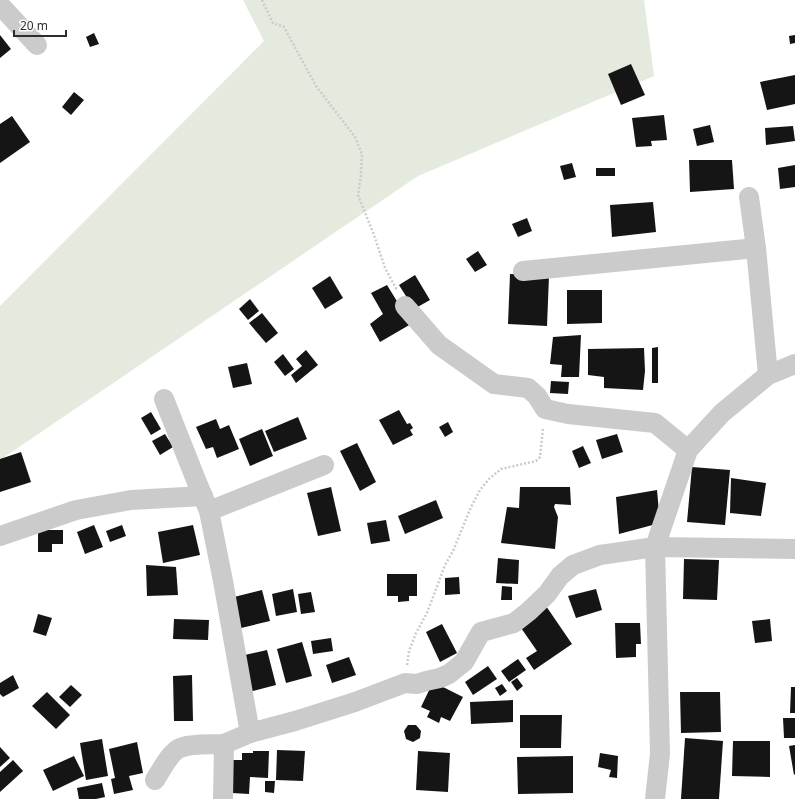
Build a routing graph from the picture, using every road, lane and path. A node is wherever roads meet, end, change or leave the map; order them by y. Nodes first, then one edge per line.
1 (262, 0) edge
2 (0, 5) edge
3 (37, 45) dead end
4 (749, 196) dead end
5 (756, 248) junction
6 (523, 271) dead end
7 (405, 306) joint
8 (795, 364) edge
9 (768, 375) junction
10 (164, 399) dead end
11 (545, 409) junction
12 (688, 450) junction
13 (324, 465) dead end
14 (206, 504) junction
15 (0, 536) edge
16 (655, 547) junction
17 (795, 549) edge
18 (405, 683) junction
19 (250, 733) junction
20 (224, 744) junction
21 (155, 780) dead end
22 (223, 799) edge
23 (655, 799) edge

1 - 7 path
2 - 3 street
4 - 5 street
5 - 6 street
5 - 9 street
7 - 11 street
8 - 9 street
9 - 12 street
10 - 14 street
11 - 12 street
11 - 18 path
12 - 16 street
13 - 14 street
14 - 15 street
14 - 19 street
16 - 17 street
16 - 18 street
16 - 23 street
18 - 19 street
19 - 20 street
20 - 21 street
20 - 22 street

